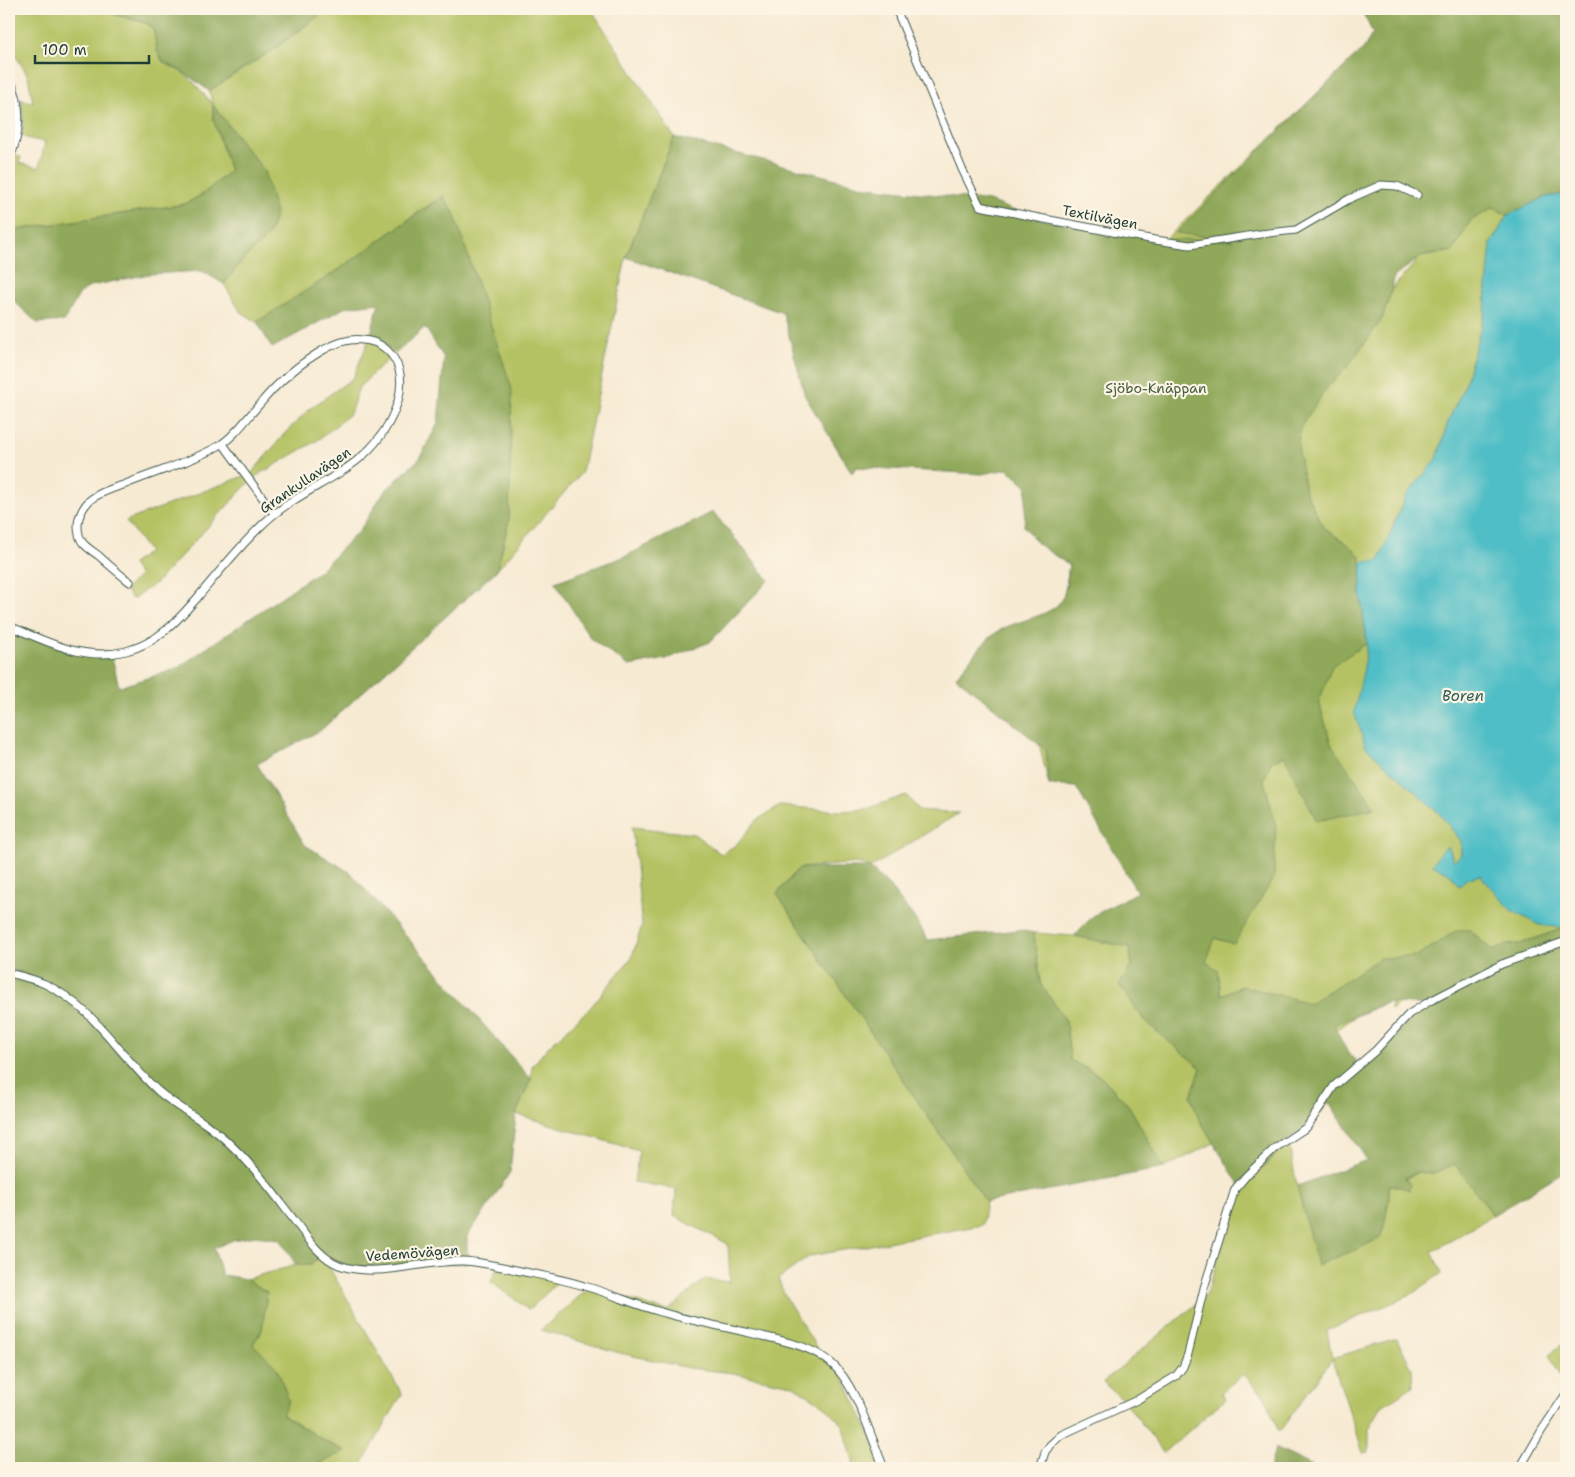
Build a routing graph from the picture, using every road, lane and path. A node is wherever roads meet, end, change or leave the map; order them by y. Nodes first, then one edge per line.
1 (896, 9) edge
2 (9, 78) edge
3 (9, 160) edge
4 (1417, 196) dead end
5 (222, 444) junction
6 (274, 513) junction
7 (130, 582) dead end
8 (9, 626) edge
9 (1566, 941) edge
10 (9, 973) edge
11 (1566, 1394) edge
12 (884, 1468) edge
13 (1040, 1468) edge
14 (1520, 1468) edge

1 - 4 street, Textilvägen
2 - 3 street
5 - 6 street
5 - 6 street, Grankullavägen
5 - 7 street, Grankullavägen
6 - 8 street, Grankullavägen
9 - 13 street
10 - 12 street, Vedemövägen
11 - 14 street

